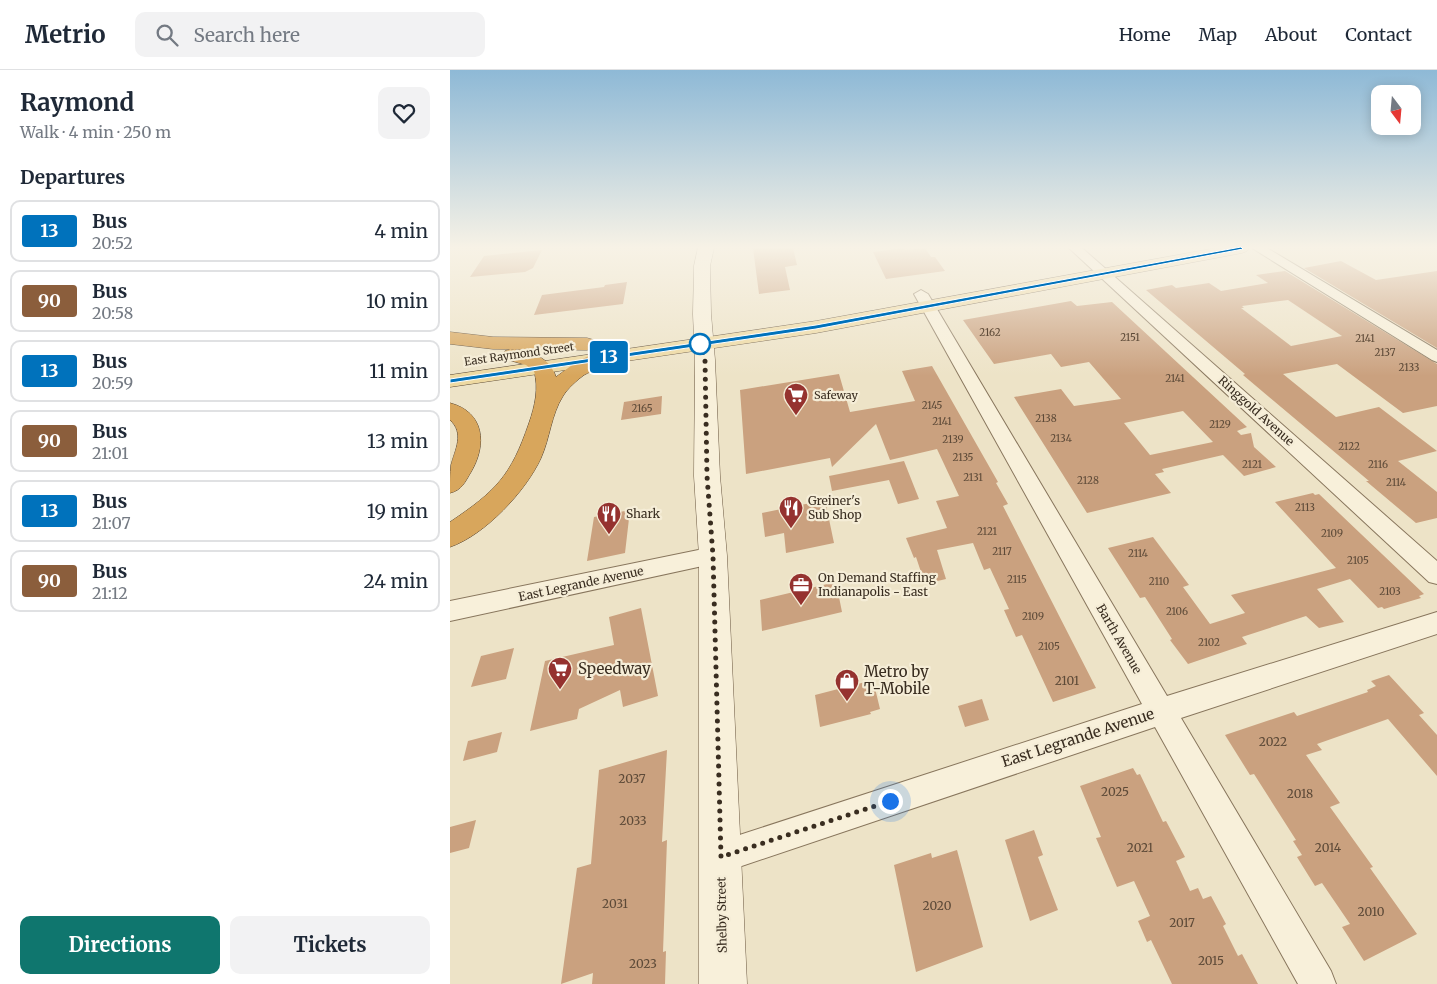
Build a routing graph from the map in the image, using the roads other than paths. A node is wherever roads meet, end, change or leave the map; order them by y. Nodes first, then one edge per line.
1 (703, 291) edge
2 (976, 291) edge
3 (1122, 291) edge
4 (1328, 291) edge
5 (924, 300) junction
6 (704, 336) junction
7 (450, 338) edge
8 (593, 352) junction
9 (512, 355) junction
10 (1437, 357) edge
11 (450, 364) edge
12 (542, 367) junction
13 (450, 381) edge
14 (546, 406) junction
15 (450, 410) edge
16 (450, 484) edge
17 (450, 536) edge
18 (713, 556) junction
19 (1437, 575) edge
20 (450, 611) edge
21 (1437, 622) edge
22 (1161, 711) junction
23 (721, 857) junction
24 (723, 984) edge
25 (1318, 984) edge

1 - 6 main road, Shelby Street
2 - 5 main road, East Raymond Street
3 - 19 street, Ringgold Avenue
4 - 10 street
5 - 6 main road, East Raymond Street
5 - 22 street, Barth Avenue
6 - 8 main road, East Raymond Street
6 - 18 main road, Shelby Street
7 - 8 highway
8 - 9 main road, East Raymond Street
8 - 12 main road, East Raymond Street
8 - 14 highway
9 - 11 main road, East Raymond Street
9 - 12 highway
12 - 13 main road, East Raymond Street
12 - 14 highway
14 - 17 highway
15 - 16 highway
18 - 20 street, East Legrande Avenue
18 - 23 main road, Shelby Street
21 - 22 street, East Legrande Avenue
22 - 23 street, East Legrande Avenue
22 - 25 street, Barth Avenue
23 - 24 main road, Shelby Street

